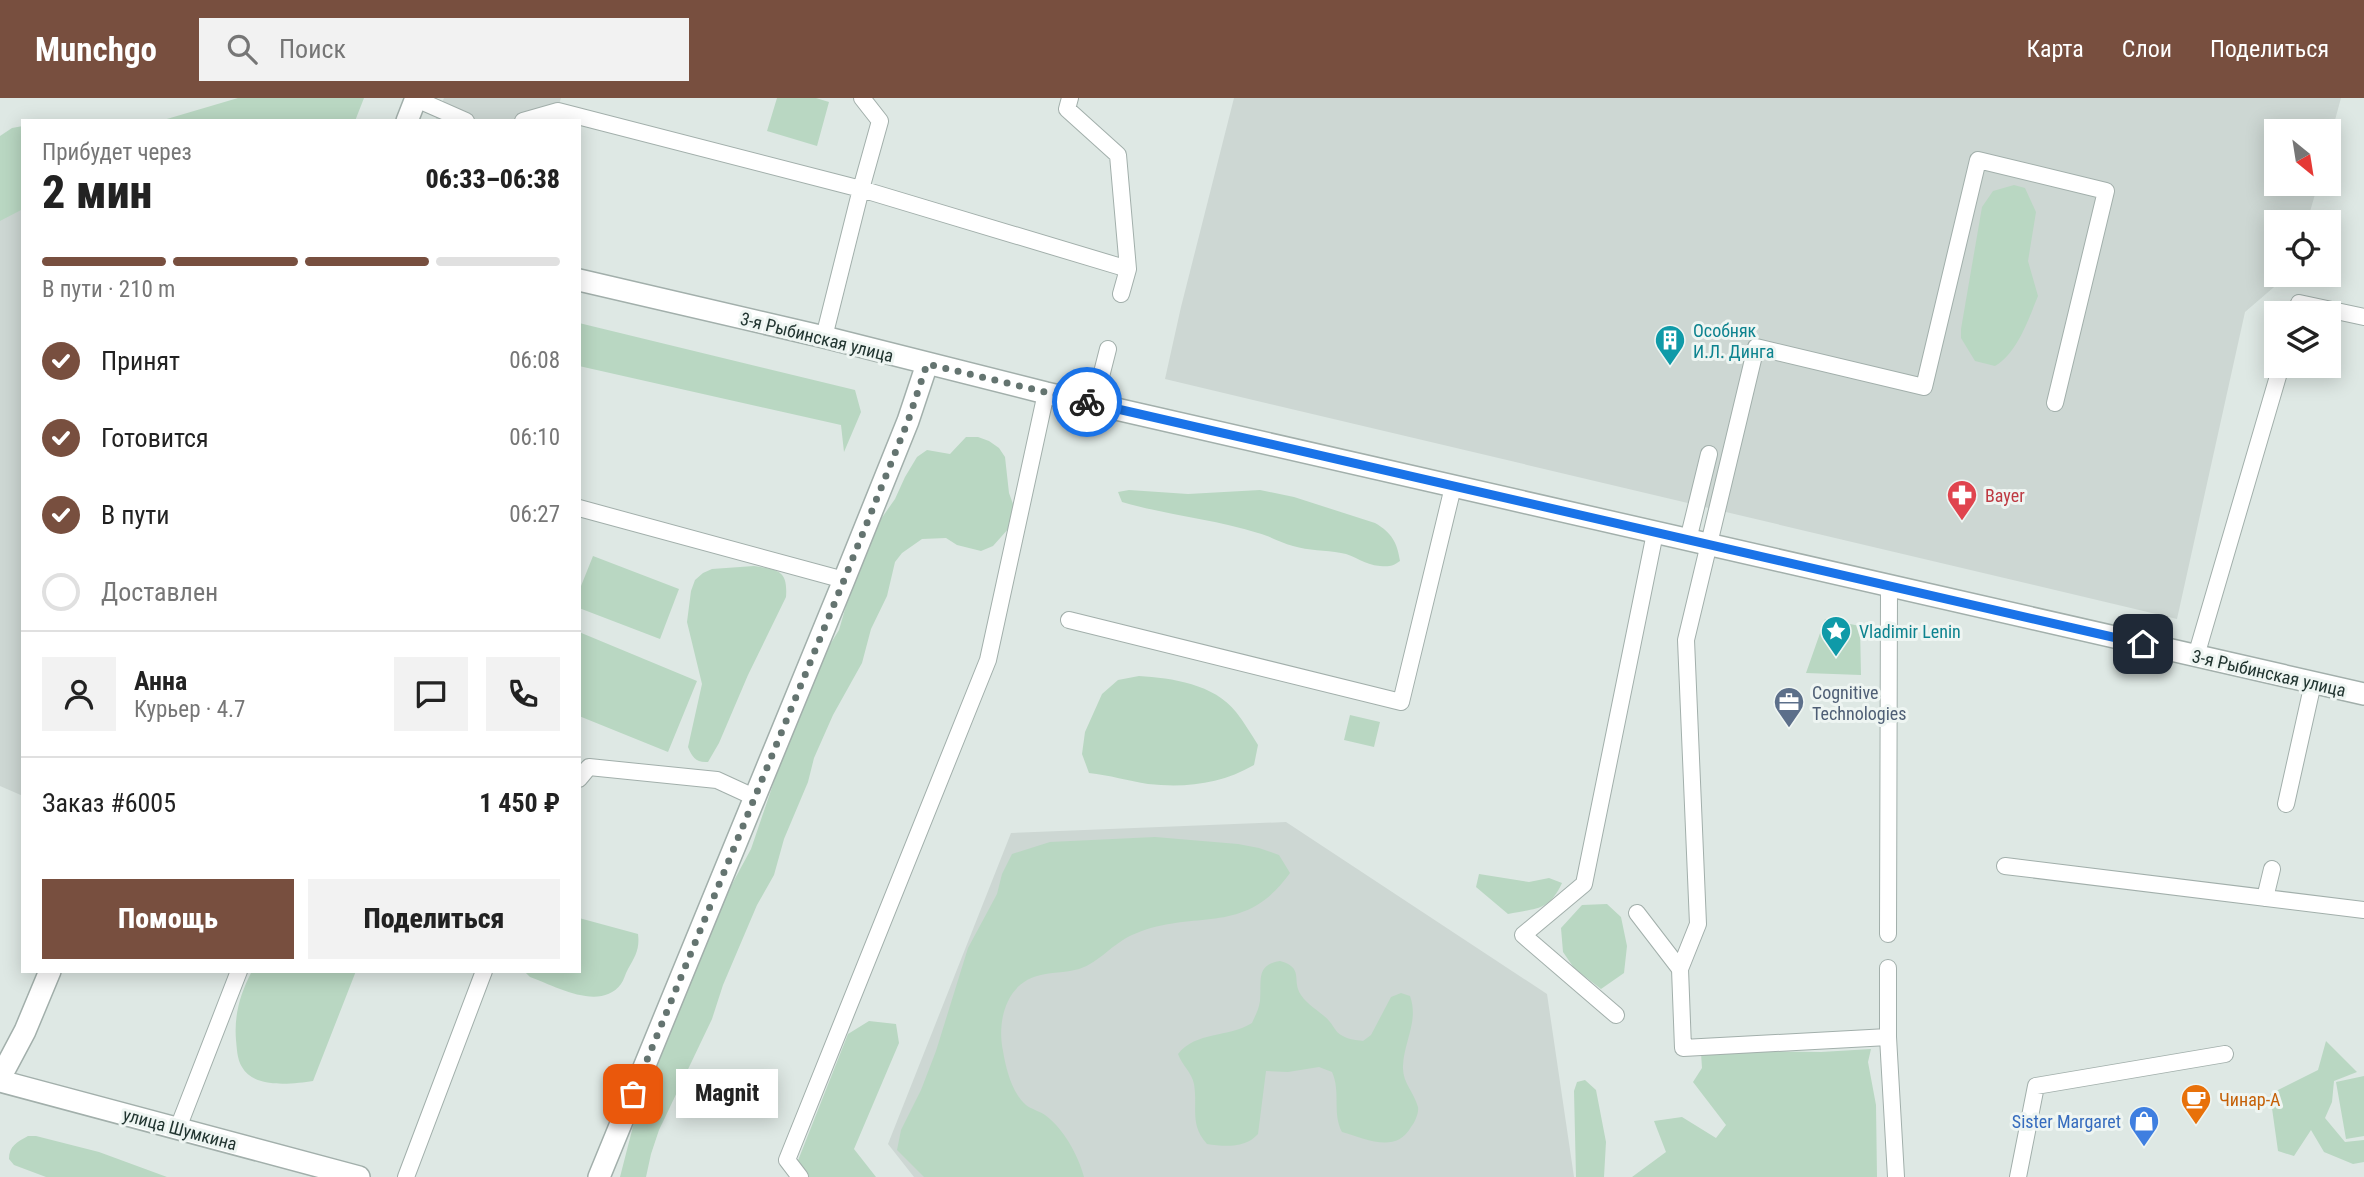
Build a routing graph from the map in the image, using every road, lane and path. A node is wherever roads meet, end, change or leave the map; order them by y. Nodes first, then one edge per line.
1 (862, 98) edge
2 (1070, 98) edge
3 (416, 99) edge
4 (408, 119) edge
5 (461, 119) edge
6 (530, 119) edge
7 (861, 189) junction
8 (1128, 269) junction
9 (581, 280) edge
10 (1121, 294) dead end
11 (2341, 312) edge
12 (2364, 317) edge
13 (824, 337) junction
14 (1108, 349) dead end
15 (927, 364) junction
16 (2277, 378) edge
17 (1046, 393) junction
18 (2055, 403) dead end
19 (1094, 404) junction
20 (1709, 454) dead end
21 (1453, 487) junction
22 (581, 509) edge
23 (1655, 533) junction
24 (1699, 543) junction
25 (844, 580) junction
26 (1889, 587) junction
27 (1069, 620) dead end
28 (2196, 656) junction
29 (2313, 683) junction
30 (2364, 694) edge
31 (581, 777) edge
32 (754, 797) junction
33 (2287, 804) dead end
34 (2005, 866) dead end
35 (2272, 869) dead end
36 (2265, 898) junction
37 (2364, 910) edge
38 (1637, 913) dead end
39 (1888, 934) dead end
40 (1888, 968) dead end
41 (1680, 969) junction
42 (49, 973) edge
43 (238, 973) edge
44 (483, 973) edge
45 (1616, 1014) dead end
46 (1888, 1037) junction
47 (2225, 1054) dead end
48 (0, 1080) edge
49 (178, 1128) junction
50 (359, 1177) edge
51 (407, 1177) edge
52 (599, 1177) edge
53 (800, 1177) edge
54 (1896, 1177) edge
55 (2018, 1177) edge

1 - 7 lane
2 - 8 lane
3 - 4 street
3 - 5 lane
6 - 7 lane
7 - 8 lane
7 - 13 lane
8 - 10 lane
9 - 13 street, 3-я Рыбинская улица
11 - 12 lane
13 - 15 street, 3-я Рыбинская улица
14 - 19 lane
15 - 17 street, 3-я Рыбинская улица
15 - 25 street
16 - 28 lane
17 - 19 street, 3-я Рыбинская улица
17 - 53 lane
18 - 24 lane
19 - 21 street, 3-я Рыбинская улица
20 - 24 lane
21 - 23 street, 3-я Рыбинская улица
21 - 27 lane
22 - 25 lane
23 - 24 street, 3-я Рыбинская улица
23 - 45 lane
24 - 26 street, 3-я Рыбинская улица
24 - 41 lane
25 - 32 street
26 - 28 street, 3-я Рыбинская улица
26 - 39 lane
28 - 29 street, 3-я Рыбинская улица
29 - 30 street, 3-я Рыбинская улица
29 - 33 lane
31 - 32 lane
32 - 52 street
34 - 36 lane
35 - 36 lane
36 - 37 lane
38 - 41 lane
40 - 46 lane
41 - 46 lane
42 - 48 street
43 - 49 lane
44 - 51 lane
46 - 54 lane
47 - 55 lane
48 - 49 street, улица Шумкина
49 - 50 street, улица Шумкина

